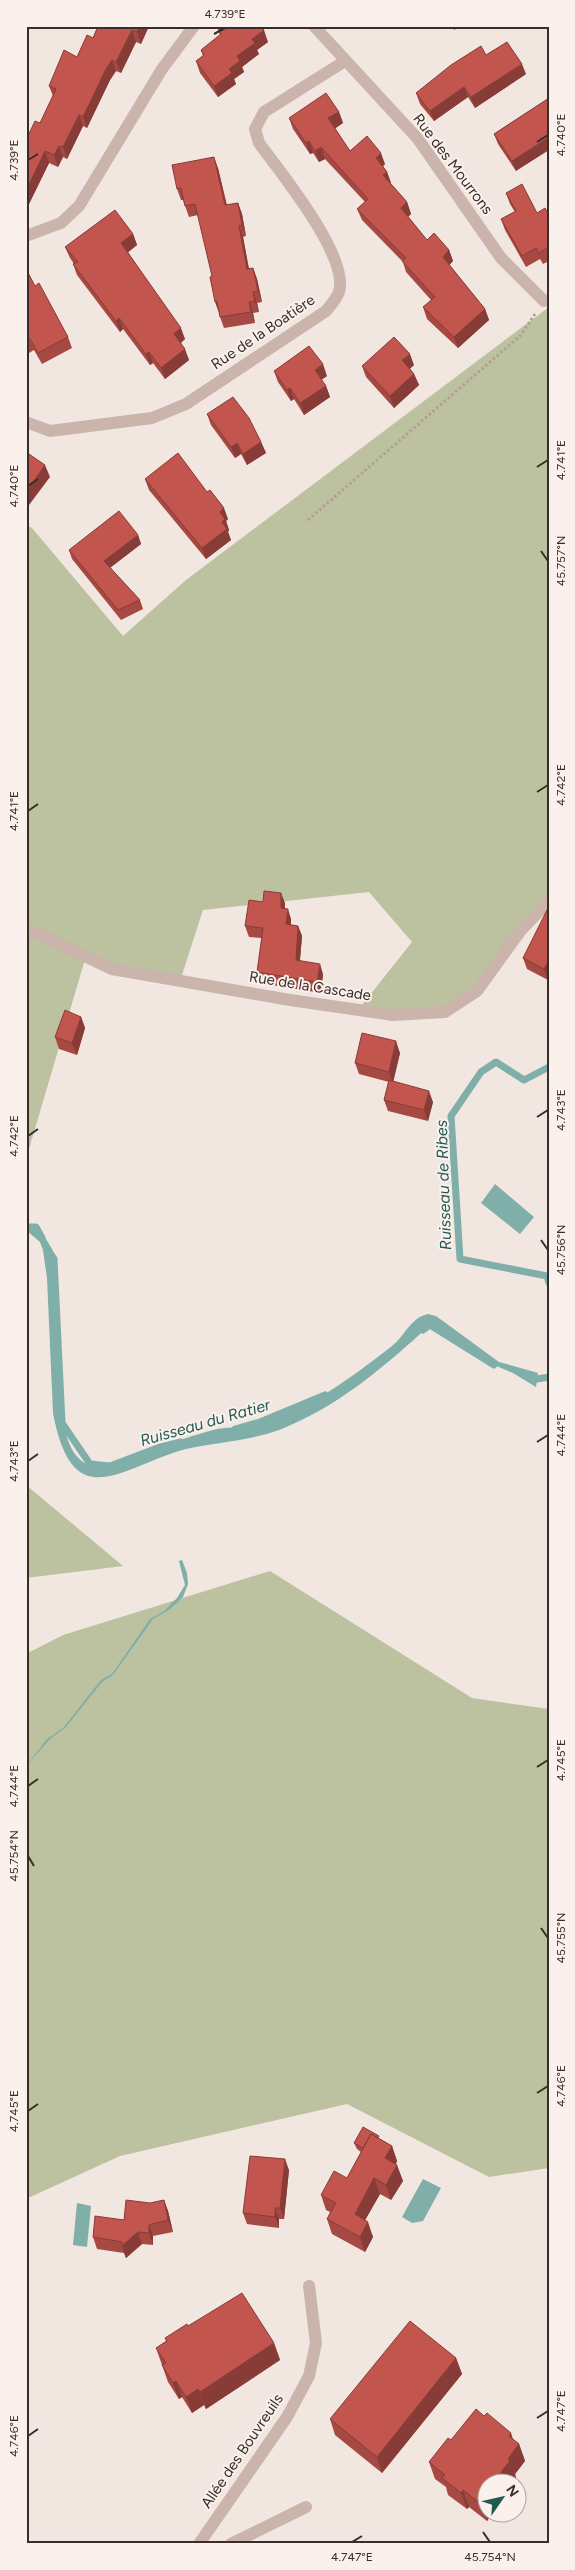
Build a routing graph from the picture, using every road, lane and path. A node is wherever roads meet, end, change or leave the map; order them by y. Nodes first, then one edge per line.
1 (194, 26) edge
2 (314, 26) edge
3 (345, 60) junction
4 (26, 236) edge
5 (544, 301) joint
6 (26, 422) edge
7 (308, 520) dead end
8 (549, 900) edge
9 (26, 928) edge
10 (309, 2286) dead end
11 (306, 2507) dead end
12 (199, 2544) edge
13 (231, 2544) edge

1 - 4 street
2 - 3 street, Rue des Mourrons
3 - 5 street, Rue des Mourrons
3 - 6 street, Rue de la Boatière
5 - 7 path
8 - 9 street, Rue de la Cascade
10 - 12 street, Allée des Bouvreuils
11 - 13 street

